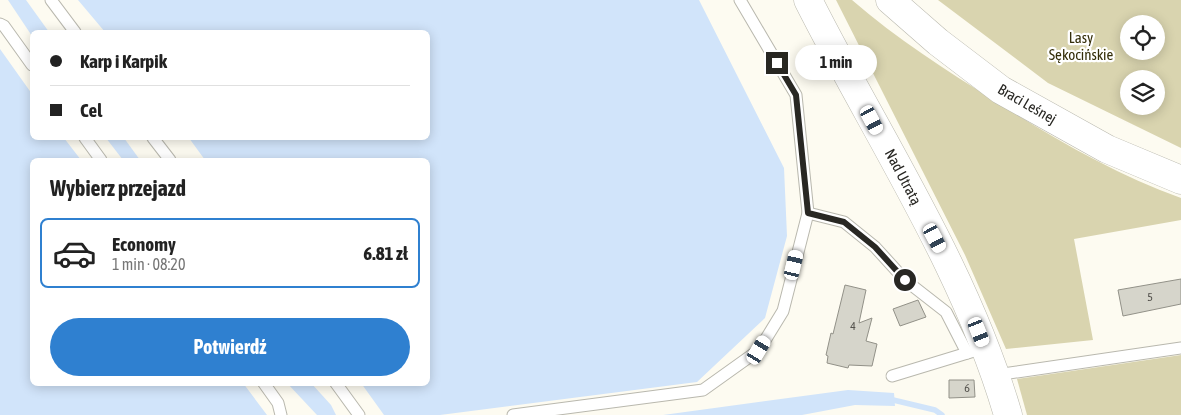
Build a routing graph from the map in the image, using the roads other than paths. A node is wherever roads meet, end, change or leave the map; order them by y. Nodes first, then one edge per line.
1 (51, 0) edge
2 (740, 0) edge
3 (808, 0) edge
4 (890, 0) edge
5 (0, 24) edge
6 (74, 30) edge
7 (30, 62) edge
8 (87, 140) edge
9 (155, 140) edge
10 (100, 158) edge
11 (168, 158) edge
12 (1181, 180) edge
13 (808, 213) junction
14 (1181, 348) edge
15 (976, 350) junction
16 (996, 375) junction
17 (892, 376) dead end
18 (265, 386) edge
19 (338, 386) edge
20 (281, 415) edge
21 (359, 415) edge
22 (513, 415) edge
23 (1008, 415) edge

1 - 6 lane
2 - 13 lane
3 - 15 street, Nad Utratą
4 - 12 street, Braci Leśnej
5 - 7 lane
8 - 10 lane
9 - 11 lane
13 - 15 lane
13 - 22 lane
14 - 16 lane
15 - 16 street, Nad Utratą
15 - 17 lane
16 - 23 street, Nad Utratą
18 - 20 lane
19 - 21 lane

